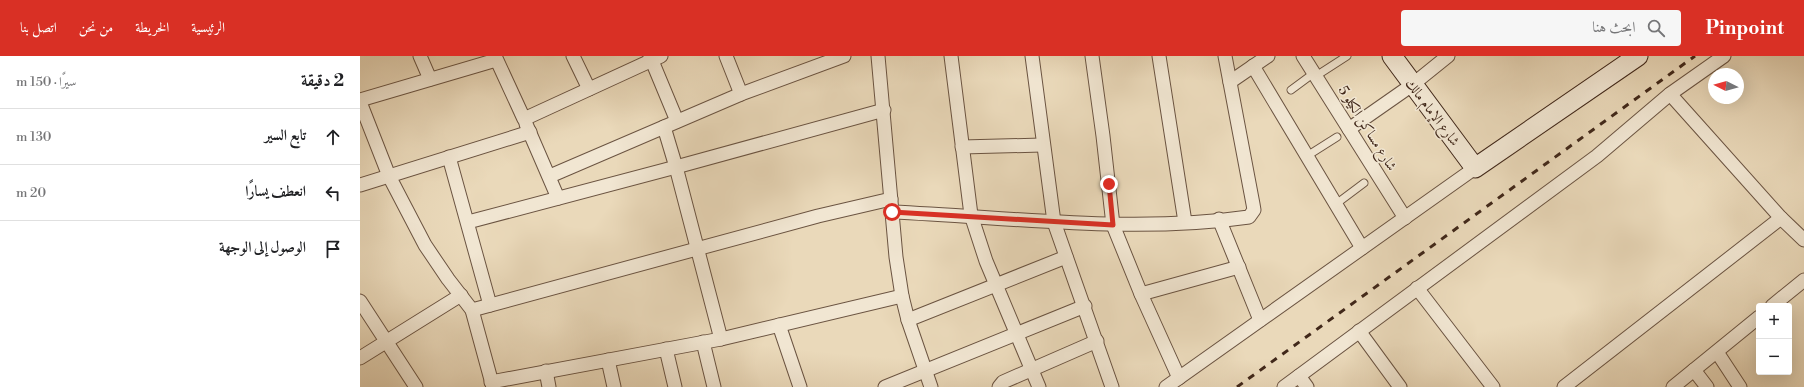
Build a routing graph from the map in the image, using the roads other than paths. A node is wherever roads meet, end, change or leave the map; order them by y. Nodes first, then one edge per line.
1 (420, 56) edge
2 (573, 56) edge
3 (726, 56) edge
4 (844, 56) edge
5 (878, 56) edge
6 (951, 56) edge
7 (1032, 56) edge
8 (1092, 56) edge
9 (1159, 56) edge
10 (1225, 56) edge
11 (1229, 56) edge
12 (1268, 56) edge
13 (1303, 56) edge
14 (1347, 56) edge
15 (1392, 56) edge
16 (1448, 56) edge
17 (1638, 56) edge
18 (1724, 56) edge
19 (654, 57) edge
20 (496, 58) edge
21 (1253, 66) junction
22 (1315, 74) junction
23 (430, 79) junction
24 (1230, 82) junction
25 (1412, 84) junction
26 (589, 89) junction
27 (1291, 90) dead end
28 (742, 94) junction
29 (1670, 94) junction
30 (360, 101) edge
31 (884, 110) junction
32 (524, 118) junction
33 (677, 121) junction
34 (664, 127) junction
35 (1349, 129) junction
36 (530, 132) junction
37 (1337, 137) dead end
38 (1042, 145) junction
39 (962, 147) junction
40 (1307, 156) junction
41 (449, 157) junction
42 (676, 167) junction
43 (1475, 168) junction
44 (389, 176) junction
45 (550, 176) junction
46 (1364, 182) dead end
47 (360, 185) edge
48 (558, 198) junction
49 (1336, 204) junction
50 (891, 206) junction
51 (971, 215) junction
52 (1405, 218) junction
53 (1781, 218) junction
54 (1219, 219) junction
55 (468, 222) junction
56 (1054, 222) junction
57 (1185, 222) junction
58 (1113, 225) junction
59 (1804, 240) edge
60 (698, 248) junction
61 (1362, 248) junction
62 (1066, 257) junction
63 (1239, 267) junction
64 (1804, 280) edge
65 (995, 284) junction
66 (1417, 288) junction
67 (1141, 294) junction
68 (461, 295) junction
69 (902, 296) junction
70 (360, 301) edge
71 (1776, 303) edge
72 (490, 305) junction
73 (1085, 306) junction
74 (472, 310) junction
75 (908, 320) junction
76 (1260, 320) junction
77 (1756, 320) edge
78 (779, 325) junction
79 (1359, 331) junction
80 (1017, 333) junction
81 (721, 339) junction
82 (386, 342) junction
83 (703, 342) junction
84 (1097, 342) junction
85 (666, 349) junction
86 (1717, 352) junction
87 (360, 358) edge
88 (608, 360) junction
89 (1032, 370) junction
90 (1694, 370) junction
91 (546, 371) junction
92 (926, 371) junction
93 (1299, 376) junction
94 (1179, 378) junction
95 (492, 385) edge
96 (416, 387) edge
97 (549, 387) edge
98 (614, 387) edge
99 (675, 387) edge
100 (714, 387) edge
101 (800, 387) edge
102 (884, 387) edge
103 (932, 387) edge
104 (999, 387) edge
105 (1039, 387) edge
106 (1112, 387) edge
107 (1166, 387) edge
108 (1284, 387) edge
109 (1307, 387) edge
110 (1400, 387) edge
111 (1493, 387) edge
112 (1564, 387) edge
113 (1673, 387) edge
114 (1707, 387) edge
115 (1740, 387) edge

1 - 23 street
2 - 26 street
3 - 28 street
4 - 28 street
5 - 31 street
6 - 39 street
7 - 38 street
8 - 58 street
9 - 57 street
10 - 11 street
10 - 24 street
12 - 21 street
13 - 22 street, شارع مساكن الكيلو 5
14 - 22 lane
15 - 25 street, شارع الإمام مالك
16 - 25 street
17 - 43 street
18 - 29 street
19 - 26 street
19 - 33 street
20 - 23 street
20 - 32 street
21 - 24 street
21 - 40 street
22 - 27 lane
22 - 35 street, شارع مساكن الكيلو 5
23 - 30 street
24 - 54 street
25 - 35 street
25 - 43 street, شارع الإمام مالك
26 - 32 street
28 - 33 street
29 - 53 street
29 - 66 street
30 - 44 street
31 - 42 street
31 - 50 street
32 - 36 street
33 - 34 street
34 - 42 street
34 - 45 street
35 - 52 street, شارع مساكن الكيلو 5
36 - 41 street
36 - 45 street
37 - 40 lane
38 - 39 street
38 - 56 street
39 - 51 street
40 - 49 street
41 - 44 street
41 - 55 street
42 - 48 street
42 - 60 street
43 - 52 street
44 - 47 street
44 - 68 street
45 - 48 street
46 - 49 lane
48 - 55 street
49 - 61 street
50 - 51 street
50 - 60 street
50 - 69 street
51 - 56 street
51 - 65 street
52 - 61 street
53 - 59 street
53 - 112 street
54 - 57 street
54 - 63 street
55 - 72 street
56 - 58 street
56 - 62 street
57 - 58 street
58 - 67 street
60 - 72 street
60 - 81 street
61 - 76 street
62 - 65 street
62 - 73 street
63 - 67 street
63 - 76 street
64 - 71 street
65 - 75 street
65 - 80 street
66 - 79 street
66 - 111 street
67 - 94 street
68 - 74 street
68 - 82 street
69 - 75 street
69 - 78 street
70 - 82 street
72 - 74 street
73 - 80 street
73 - 84 street
74 - 95 street
75 - 92 street
76 - 94 street
77 - 86 street
78 - 81 street
78 - 101 street
79 - 93 street
79 - 110 street
80 - 89 street
80 - 92 street
81 - 83 street
82 - 87 street
82 - 96 street
83 - 85 street
83 - 100 street
84 - 89 street
84 - 106 street
85 - 88 street
85 - 99 street
86 - 90 street
86 - 115 street
88 - 91 street
88 - 98 street
89 - 104 street
89 - 105 street
90 - 113 street
90 - 114 street
91 - 95 street
91 - 97 street
92 - 102 street
92 - 103 street
93 - 108 street
93 - 109 street
94 - 107 street

